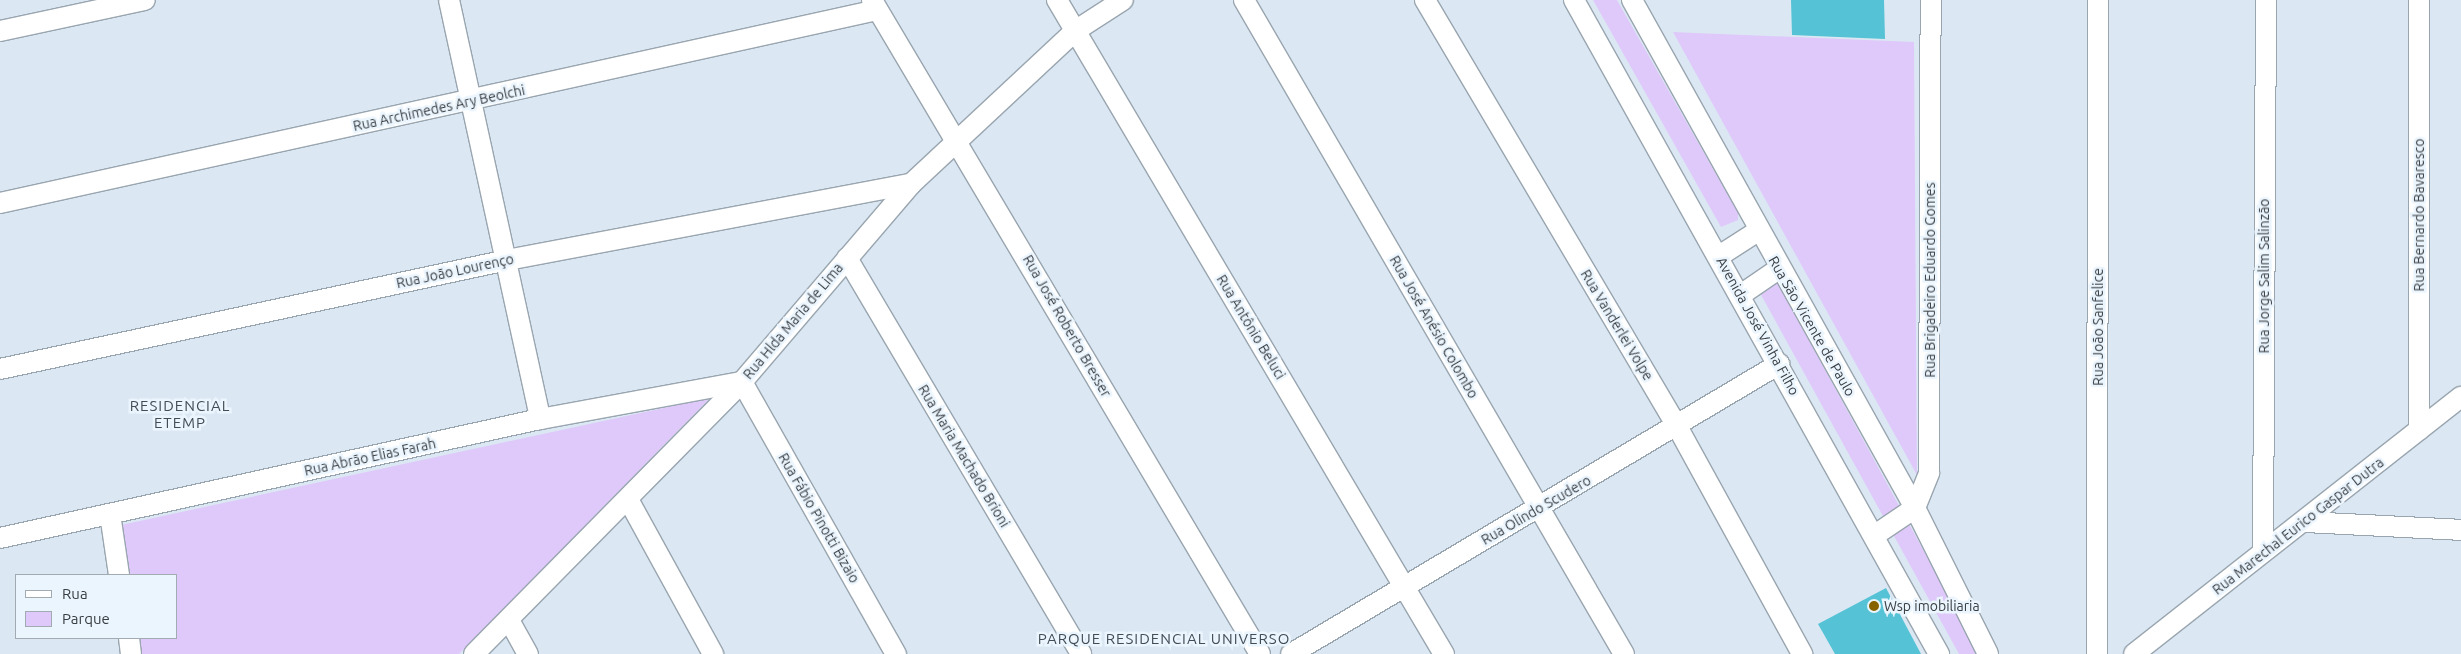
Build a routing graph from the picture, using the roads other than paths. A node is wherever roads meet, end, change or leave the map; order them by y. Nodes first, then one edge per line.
1 (145, 0) edge
2 (449, 0) edge
3 (1057, 0) edge
4 (1123, 0) edge
5 (1244, 0) edge
6 (1425, 0) edge
7 (1574, 0) edge
8 (1632, 0) edge
9 (1931, 0) edge
10 (2098, 0) edge
11 (2266, 0) edge
12 (2419, 0) edge
13 (115, 4) edge
14 (874, 5) edge
15 (0, 31) edge
16 (1075, 31) junction
17 (473, 101) junction
18 (959, 143) junction
19 (911, 184) junction
20 (0, 203) edge
21 (1758, 231) junction
22 (1719, 256) junction
23 (847, 258) junction
24 (507, 260) junction
25 (1780, 268) junction
26 (1742, 294) junction
27 (1779, 364) junction
28 (0, 369) edge
29 (742, 382) junction
30 (2461, 397) edge
31 (540, 419) junction
32 (1678, 428) junction
33 (2419, 430) junction
34 (629, 501) junction
35 (1539, 508) junction
36 (1915, 508) junction
37 (110, 514) junction
38 (2305, 522) junction
39 (2461, 530) edge
40 (1875, 534) junction
41 (0, 538) edge
42 (2263, 552) junction
43 (119, 574) edge
44 (1405, 585) junction
45 (509, 620) junction
46 (129, 639) edge
47 (131, 654) edge
48 (474, 654) edge
49 (528, 654) edge
50 (713, 654) edge
51 (896, 654) edge
52 (1081, 654) edge
53 (1260, 654) edge
54 (1291, 654) edge
55 (1444, 654) edge
56 (1624, 654) edge
57 (1802, 654) edge
58 (1939, 654) edge
59 (1988, 654) edge
60 (2097, 654) edge
61 (2134, 654) edge

1 - 13 street
2 - 17 street
3 - 16 street, Rua Antônio Beluci
4 - 16 street, Rua Hlda Maria de Lima
5 - 35 street, Rua José Anésio Colombo
6 - 32 street, Rua Vanderlei Volpe
7 - 22 street, Avenida José Vinha Filho
8 - 21 street, Rua São Vicente de Paulo
9 - 36 street, Rua Brigadeiro Eduardo Gomes
10 - 60 street, Rua João Sanfelice
11 - 42 street, Rua Jorge Salim Salinzão
12 - 33 street, Rua Bernardo Bavaresco
13 - 15 street
14 - 17 street, Rua Archimedes Ary Beolchi
14 - 18 street, Rua José Roberto Bresser
16 - 18 street, Rua Hlda Maria de Lima
16 - 44 street, Rua Antônio Beluci
17 - 20 street, Rua Archimedes Ary Beolchi
17 - 24 street
18 - 19 street, Rua Hlda Maria de Lima
18 - 53 street, Rua José Roberto Bresser
19 - 23 street, Rua Hlda Maria de Lima
19 - 24 street, Rua João Lourenço
21 - 22 street
21 - 25 street, Rua São Vicente de Paulo
22 - 26 street, Avenida José Vinha Filho
23 - 29 street, Rua Hlda Maria de Lima
23 - 52 street, Rua Maria Machado Brioni
24 - 28 street, Rua João Lourenço
24 - 31 street
25 - 26 street
25 - 36 street, Rua São Vicente de Paulo
26 - 27 street, Avenida José Vinha Filho
27 - 32 street, Rua Olindo Scudero
27 - 40 street, Avenida José Vinha Filho
29 - 31 street, Rua Abrão Elias Farah
29 - 34 street, Rua Hlda Maria de Lima
29 - 51 street, Rua Fábio Pinotti Bizaio
30 - 33 street, Rua Marechal Eurico Gaspar Dutra
31 - 37 street, Rua Abrão Elias Farah
32 - 35 street, Rua Olindo Scudero
32 - 57 street, Rua Vanderlei Volpe
33 - 38 street, Rua Marechal Eurico Gaspar Dutra
34 - 45 street, Rua Hlda Maria de Lima
34 - 50 street
35 - 44 street, Rua Olindo Scudero
35 - 56 street, Rua José Anésio Colombo
36 - 40 street
36 - 59 street, Rua São Vicente de Paulo
37 - 41 street, Rua Abrão Elias Farah
37 - 43 street
38 - 39 street
38 - 42 street, Rua Marechal Eurico Gaspar Dutra
40 - 58 street, Avenida José Vinha Filho
42 - 61 street, Rua Marechal Eurico Gaspar Dutra
44 - 54 street, Rua Olindo Scudero
44 - 55 street, Rua Antônio Beluci
45 - 48 street, Rua Hlda Maria de Lima
45 - 49 street
46 - 47 street

